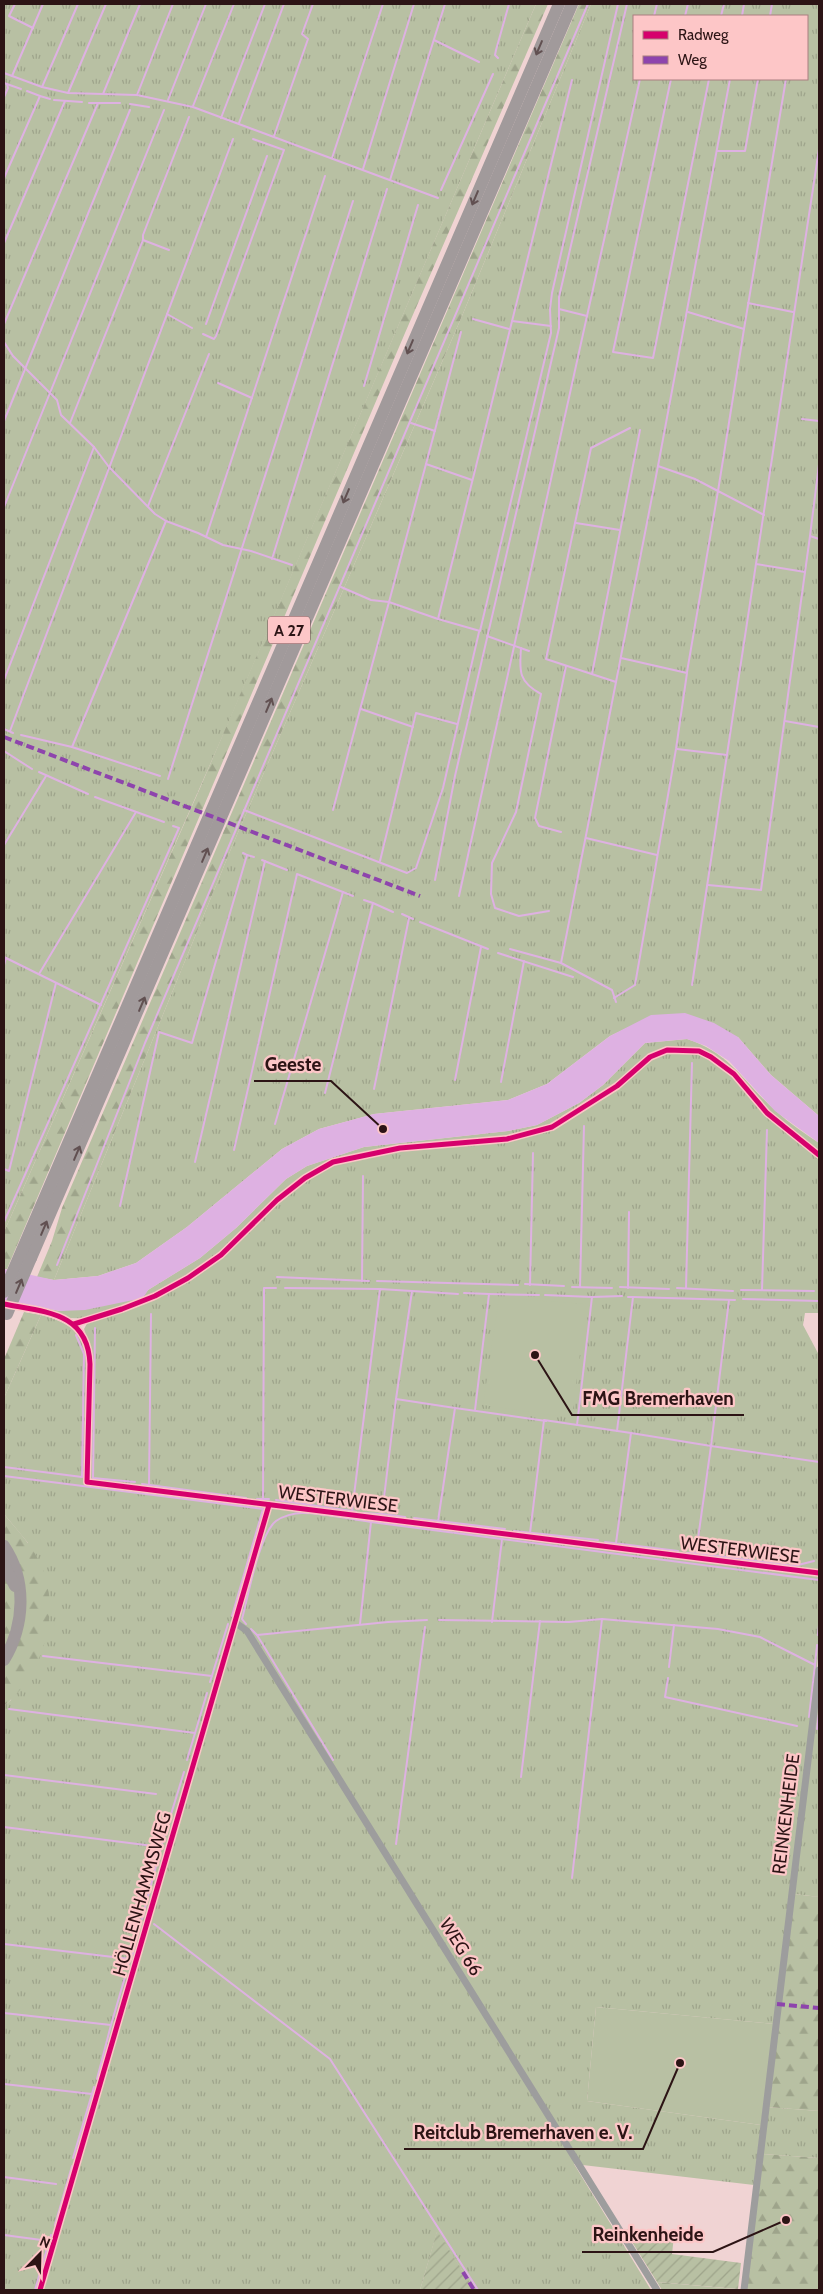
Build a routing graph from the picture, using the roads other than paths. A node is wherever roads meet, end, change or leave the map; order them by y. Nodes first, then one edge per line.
1 (559, 4) edge
2 (572, 4) edge
3 (25, 1257) junction
4 (4, 1292) edge
5 (5, 1314) edge
6 (269, 1505) junction
7 (4, 1546) edge
8 (4, 1565) edge
9 (819, 1574) edge
10 (20, 1613) junction
11 (236, 1623) junction
12 (4, 1660) edge
13 (819, 1670) edge
14 (40, 2290) edge
15 (657, 2290) edge
16 (744, 2290) edge

1 -> 3 highway, A 27
3 -> 2 highway, A 27
3 - 4 highway, A 27
5 -> 3 highway, A 27, bridge
5 - 6 street, WESTERWIESE
6 - 9 street, WESTERWIESE
6 - 11 street, HÖLLENHAMMSWEG
7 - 10 highway
8 - 10 highway
10 - 12 highway
11 - 14 street, HÖLLENHAMMSWEG
11 - 15 street, WEG 66
13 - 16 street, REINKENHEIDE

